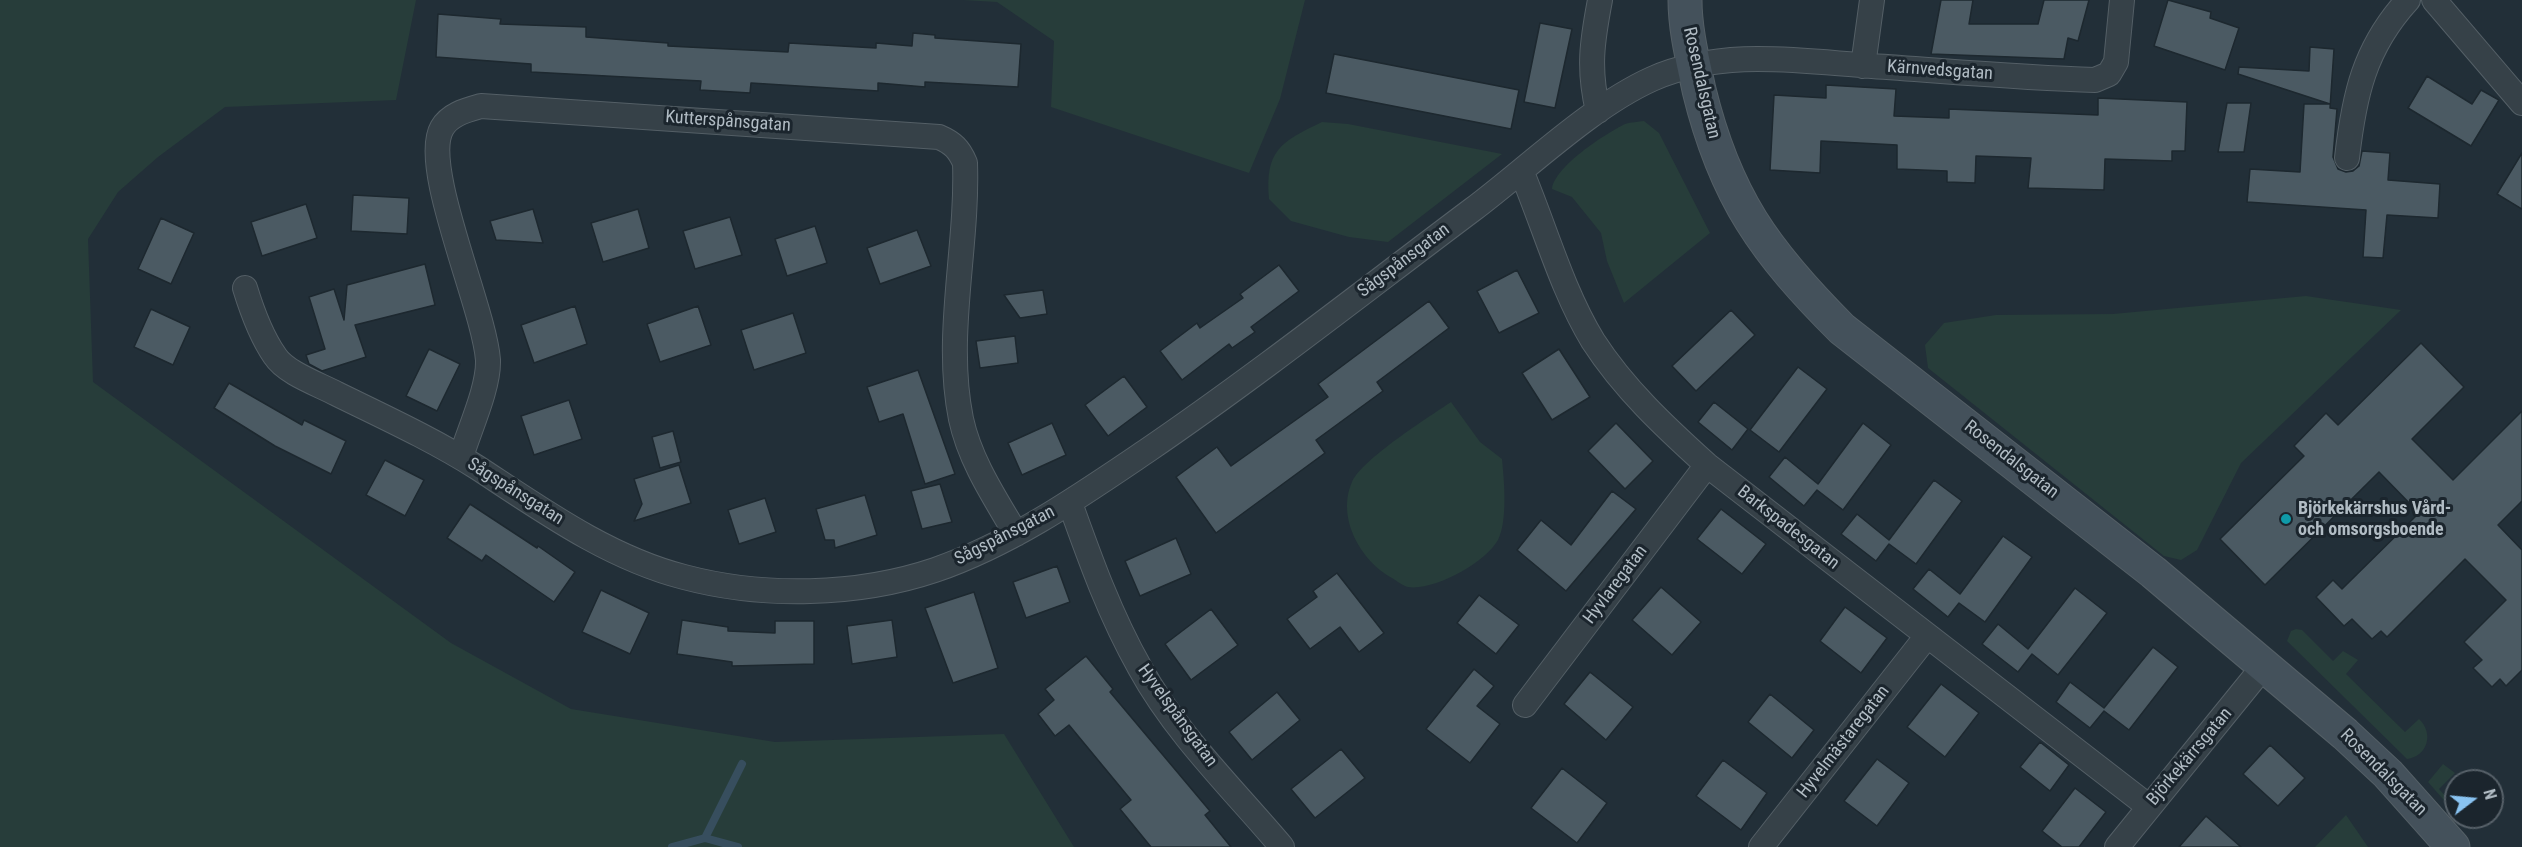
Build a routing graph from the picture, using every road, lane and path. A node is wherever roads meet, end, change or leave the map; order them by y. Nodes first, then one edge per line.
1 (1600, 0) edge
2 (1685, 0) edge
3 (1872, 0) edge
4 (2122, 0) edge
5 (2408, 0) edge
6 (2434, 0) edge
7 (1863, 66) junction
8 (1694, 67) junction
9 (2522, 103) edge
10 (1598, 111) junction
11 (2347, 158) dead end
12 (1522, 173) junction
13 (245, 288) dead end
14 (461, 457) junction
15 (1707, 465) junction
16 (1070, 503) junction
17 (1016, 534) junction
18 (1927, 636) junction
19 (2263, 667) junction
20 (1525, 705) dead end
21 (2148, 806) junction
22 (1282, 847) edge
23 (1761, 847) edge
24 (2117, 847) edge
25 (2453, 847) edge

1 - 10 street
2 - 8 street, Rosendalsgatan
3 - 7 street
4 - 7 street, Kärnvedsgatan
5 - 11 street
6 - 9 street
7 - 8 street, Kärnvedsgatan
8 - 10 street, Sågspånsgatan
8 - 19 street, Rosendalsgatan
10 - 12 street, Sågspånsgatan
12 - 15 street, Barkspadesgatan
12 - 16 street, Sågspånsgatan
13 - 14 street, Sågspånsgatan
14 - 17 street, Sågspånsgatan
14 - 17 street, Kutterspånsgatan
15 - 18 street, Barkspadesgatan
15 - 20 street, Hyvlaregatan
16 - 17 street, Sågspånsgatan
16 - 22 street, Hyvelspånsgatan
18 - 21 street, Barkspadesgatan
18 - 23 street, Hyvelmästaregatan
19 - 21 street, Björkekärrsgatan
19 - 25 street, Rosendalsgatan
21 - 24 street, Björkekärrsgatan

